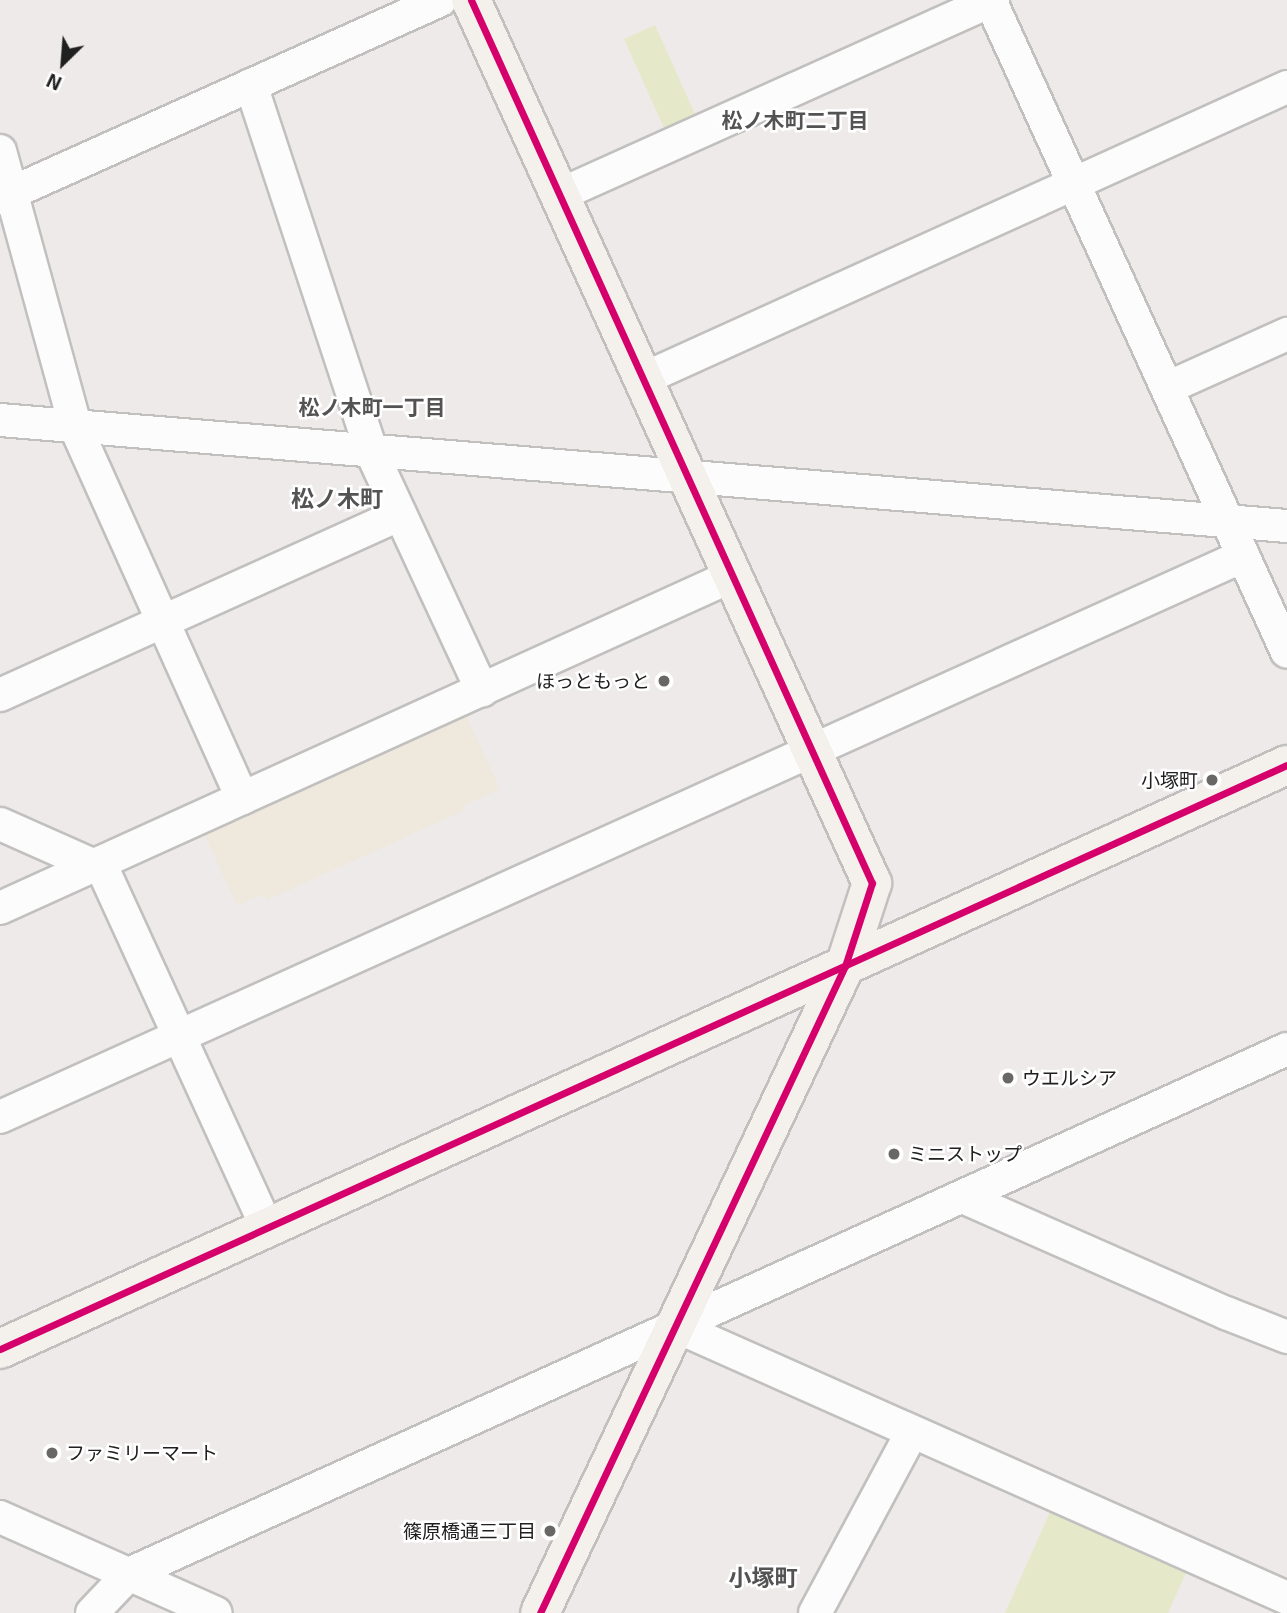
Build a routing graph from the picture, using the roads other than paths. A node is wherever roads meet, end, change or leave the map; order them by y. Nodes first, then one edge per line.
1 (441, 0) edge
2 (471, 0) edge
3 (992, 0) edge
4 (251, 85) junction
5 (1287, 87) edge
6 (0, 151) edge
7 (1074, 184) junction
8 (6, 195) edge
9 (559, 195) junction
10 (1287, 334) edge
11 (643, 379) junction
12 (1167, 388) junction
13 (0, 420) edge
14 (75, 426) junction
15 (371, 452) junction
16 (688, 478) junction
17 (400, 514) junction
18 (1227, 521) junction
19 (1287, 526) edge
20 (1243, 556) junction
21 (732, 576) junction
22 (163, 622) junction
23 (1287, 652) edge
24 (482, 690) junction
25 (0, 695) edge
26 (812, 750) junction
27 (1287, 765) edge
28 (242, 798) junction
29 (0, 824) edge
30 (97, 865) junction
31 (0, 908) edge
32 (845, 966) junction
33 (180, 1037) junction
34 (1287, 1049) edge
35 (0, 1117) edge
36 (963, 1197) junction
37 (267, 1228) junction
38 (675, 1326) junction
39 (1287, 1336) edge
40 (0, 1349) edge
41 (912, 1432) junction
42 (0, 1517) edge
43 (129, 1574) junction
44 (1287, 1598) edge
45 (92, 1613) edge
46 (216, 1613) edge
47 (540, 1613) edge
48 (815, 1613) edge

1 - 4 street
2 - 9 street
3 - 7 street
3 - 9 street
4 - 8 street
4 - 15 street
5 - 7 street
6 - 8 street
7 - 11 street
7 - 12 street
8 - 14 street
9 - 11 street
10 - 12 street
11 - 16 street
12 - 18 street
13 - 14 street
14 - 15 street
14 - 22 street
15 - 16 street
15 - 17 street
16 - 18 street
16 - 21 street
17 - 22 street
17 - 24 street
18 - 19 street
18 - 20 street
20 - 23 street
20 - 26 street
21 - 24 street
21 - 26 street
22 - 25 street
22 - 28 street
24 - 28 street
26 - 32 street
26 - 33 street
27 - 32 street
28 - 30 street
29 - 30 street
30 - 31 street
30 - 33 street
32 - 37 street
32 - 38 street
33 - 35 street
33 - 37 street
34 - 36 street
36 - 38 street
36 - 39 street
37 - 40 street
38 - 41 street
38 - 43 street
38 - 47 street
41 - 44 street
41 - 48 street
42 - 43 street
43 - 45 street
43 - 46 street

